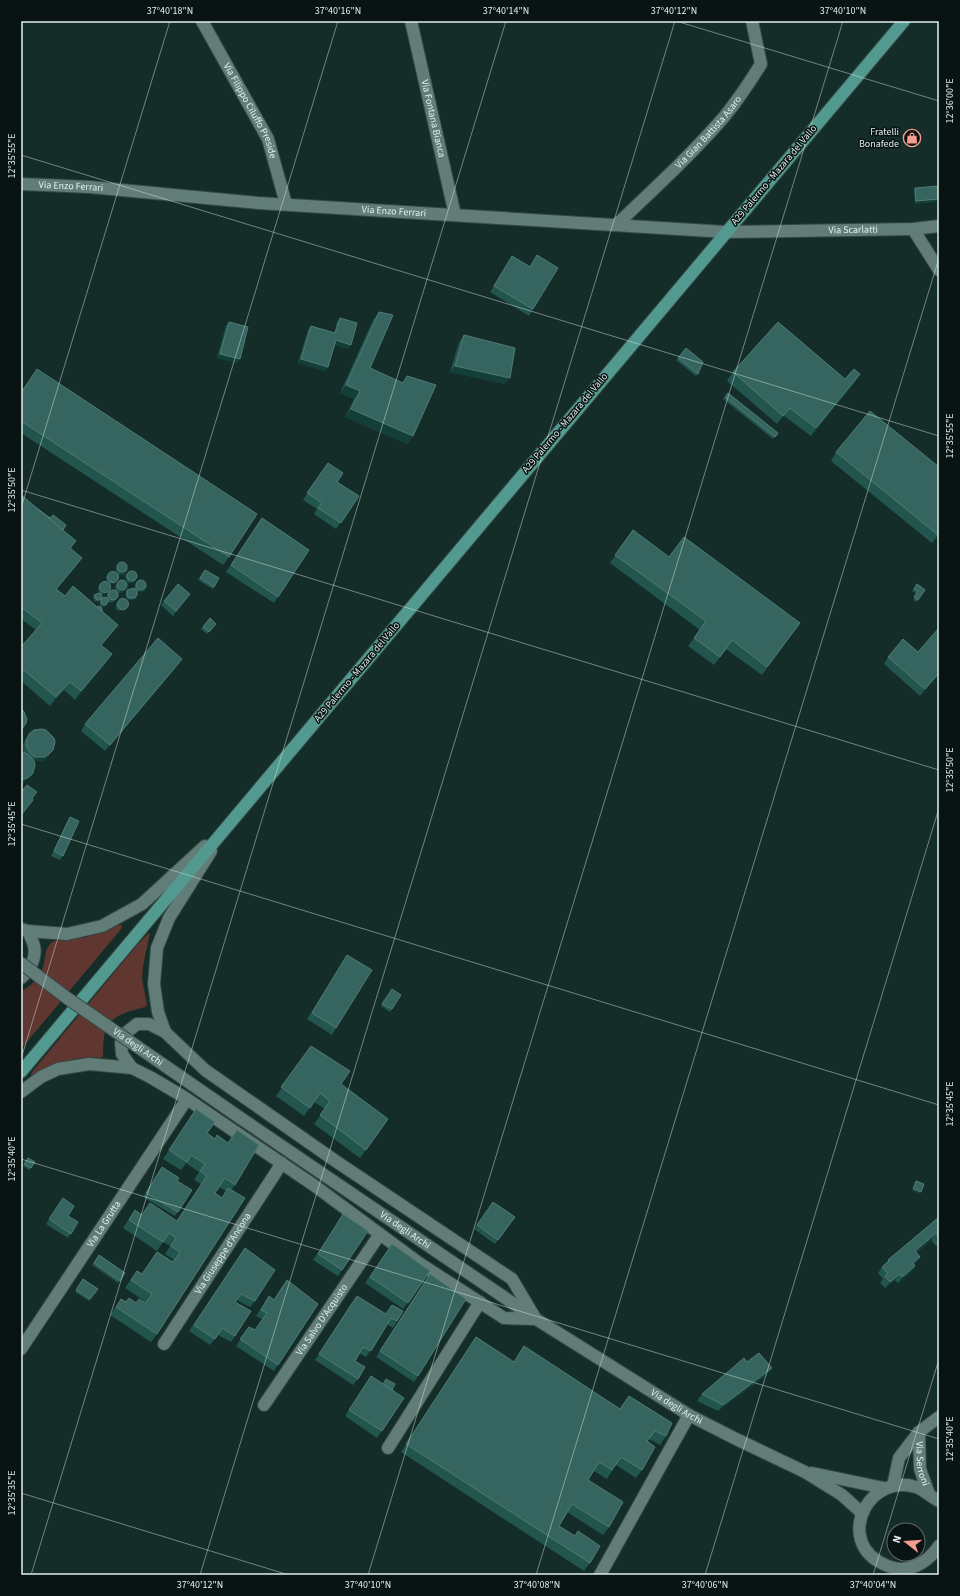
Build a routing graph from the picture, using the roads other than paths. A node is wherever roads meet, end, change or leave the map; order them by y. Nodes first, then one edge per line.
1 (202, 21) edge
2 (411, 21) edge
3 (752, 21) edge
4 (904, 21) edge
5 (21, 184) edge
6 (286, 204) junction
7 (455, 215) junction
8 (616, 225) junction
9 (939, 226) edge
10 (913, 229) junction
11 (767, 231) joint
12 (726, 232) junction
13 (939, 270) edge
14 (227, 826) junction
15 (24, 930) edge
16 (21, 963) edge
17 (21, 978) edge
18 (165, 1032) junction
19 (132, 1068) junction
20 (21, 1072) edge
21 (21, 1092) edge
22 (187, 1099) junction
23 (282, 1163) junction
24 (380, 1234) junction
25 (480, 1302) junction
26 (536, 1319) junction
27 (164, 1344) dead end
28 (21, 1349) edge
29 (264, 1405) dead end
30 (689, 1415) junction
31 (939, 1417) edge
32 (919, 1432) junction
33 (388, 1448) dead end
34 (805, 1472) junction
35 (888, 1487) junction
36 (933, 1498) edge
37 (939, 1507) edge
38 (862, 1514) junction
39 (939, 1546) edge
40 (600, 1575) edge

1 - 6 street, Via Filippo Ciluffo Preside
2 - 7 street, Via Fontana Bianca
3 - 8 street, Via Gian Battista Asaro
4 - 12 main road, A29 Palermo - Mazara del Vallo
5 - 6 street, Via Enzo Ferrari
6 - 7 street, Via Enzo Ferrari
7 - 8 street, Via Enzo Ferrari
8 - 12 street, Via Enzo Ferrari
9 - 10 street, Via Scarlatti
10 - 11 street, Via Scarlatti
10 - 13 street
11 - 12 street, Via Enzo Ferrari
12 - 14 main road, A29 Palermo - Mazara del Vallo
14 - 15 street
14 - 18 street
14 - 20 main road, A29 Palermo - Mazara del Vallo
15 - 17 street
16 - 26 street, Via degli Archi, bridge
18 - 19 street
18 - 26 street
19 - 21 street
19 - 22 street
22 - 23 street
22 - 28 street, Via La Grutta
23 - 24 street
23 - 27 street, Via Giuseppe d'Ancona
24 - 25 street
24 - 29 street, Via Salvo D'Acquisto
25 - 26 street
25 - 33 street
26 - 30 street, Via degli Archi
30 - 34 street, Via degli Archi
30 - 40 street
31 - 32 street, Via Serroni
32 - 35 street, Via Serroni
32 - 36 street, Via Serroni
34 - 35 street, Via degli Archi
34 - 38 street, Via degli Archi
35 - 36 street, Via degli Archi
35 - 38 street
36 - 37 street
38 - 39 street

